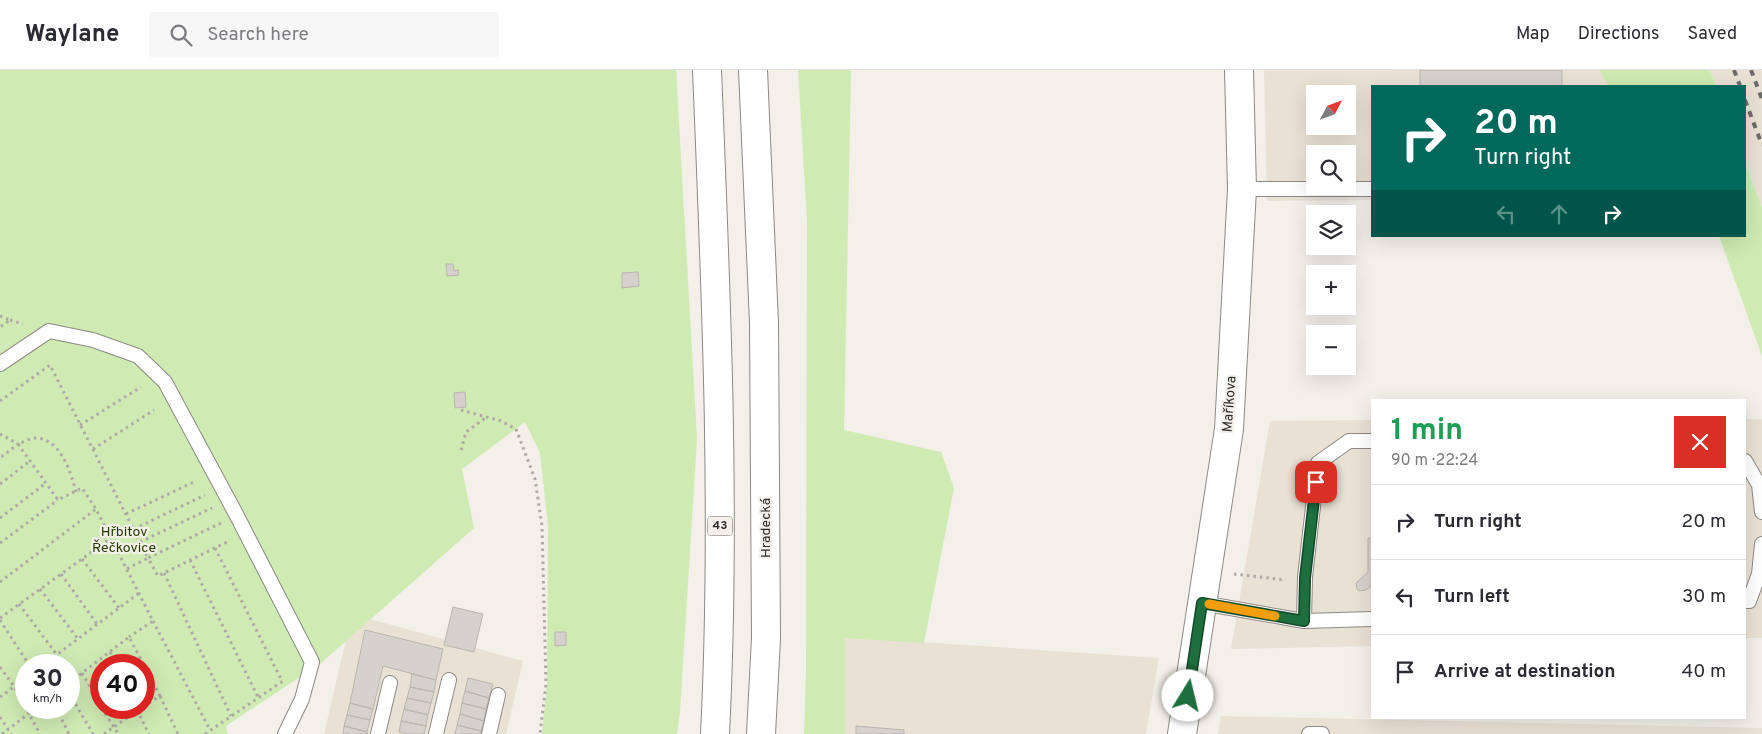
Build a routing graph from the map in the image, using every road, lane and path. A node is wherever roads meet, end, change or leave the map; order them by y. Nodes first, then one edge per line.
1 (707, 70) edge
2 (753, 70) edge
3 (1239, 70) edge
4 (1242, 189) junction
5 (1371, 189) edge
6 (0, 316) edge
7 (0, 327) edge
8 (0, 364) edge
9 (142, 386) dead end
10 (0, 401) edge
11 (154, 410) dead end
12 (461, 410) dead end
13 (486, 418) junction
14 (80, 425) junction
15 (0, 434) edge
16 (1371, 441) edge
17 (18, 444) junction
18 (93, 449) junction
19 (461, 450) dead end
20 (0, 458) edge
21 (30, 461) junction
22 (1746, 463) edge
23 (196, 480) dead end
24 (46, 483) junction
25 (0, 484) edge
26 (76, 492) junction
27 (205, 495) dead end
28 (58, 500) junction
29 (217, 506) dead end
30 (96, 510) junction
31 (1762, 512) edge
32 (126, 514) junction
33 (0, 518) edge
34 (224, 522) dead end
35 (134, 529) junction
36 (111, 538) junction
37 (140, 542) junction
38 (227, 542) dead end
39 (0, 543) edge
40 (1762, 544) edge
41 (215, 548) junction
42 (148, 558) junction
43 (82, 560) junction
44 (190, 560) junction
45 (126, 569) junction
46 (164, 573) junction
47 (60, 574) junction
48 (1234, 574) dead end
49 (0, 582) edge
50 (1305, 582) junction
51 (40, 589) junction
52 (139, 593) junction
53 (1746, 601) edge
54 (1202, 603) junction
55 (19, 604) junction
56 (118, 608) junction
57 (0, 619) edge
58 (1371, 619) edge
59 (153, 621) junction
60 (1304, 621) junction
61 (98, 624) junction
62 (129, 637) junction
63 (78, 639) junction
64 (110, 652) joint
65 (22, 654) edge
66 (56, 654) edge
67 (58, 654) edge
68 (138, 654) edge
69 (312, 662) junction
70 (0, 667) edge
71 (82, 673) joint
72 (449, 680) dead end
73 (282, 681) junction
74 (390, 683) dead end
75 (155, 686) edge
76 (14, 687) joint
77 (90, 687) edge
78 (498, 695) dead end
79 (160, 696) junction
80 (0, 697) edge
81 (258, 697) junction
82 (155, 699) edge
83 (80, 712) edge
84 (231, 716) junction
85 (0, 717) edge
86 (22, 719) edge
87 (32, 719) edge
88 (62, 719) edge
89 (109, 719) edge
90 (125, 719) edge
91 (144, 719) edge
92 (114, 727) junction
93 (8, 730) junction
94 (210, 730) junction
95 (2, 734) edge
96 (10, 734) edge
97 (40, 734) edge
98 (69, 734) edge
99 (93, 734) edge
100 (104, 734) edge
101 (118, 734) edge
102 (149, 734) edge
103 (178, 734) edge
104 (205, 734) edge
105 (284, 734) edge
106 (378, 734) edge
107 (436, 734) edge
108 (489, 734) edge
109 (540, 734) edge
110 (716, 734) edge
111 (762, 734) edge
112 (1182, 734) edge
113 (1309, 734) edge
114 (1322, 734) edge

1 - 110 main road, 43
2 - 111 main road, Hradecká
3 - 4 main road, Maříkova
4 - 5 lane
4 - 54 main road, Maříkova
6 - 7 path
8 - 69 lane
9 - 14 path
10 - 14 path
11 - 18 path
12 - 13 path
13 - 19 path
13 - 109 path
14 - 18 path
15 - 17 path
16 - 50 lane
17 - 20 path
17 - 21 path
17 - 26 path
18 - 32 path
21 - 24 path
21 - 25 path
22 - 31 lane
23 - 32 path
24 - 28 path
24 - 33 path
26 - 28 path
26 - 30 path
27 - 35 path
28 - 39 path
29 - 37 path
30 - 36 path
30 - 49 path
32 - 35 path
34 - 42 path
35 - 37 path
36 - 43 path
36 - 45 path
37 - 42 path
38 - 41 path
40 - 53 lane
41 - 44 path
41 - 73 path
42 - 45 path
42 - 46 path
43 - 47 path
43 - 56 path
44 - 46 path
44 - 81 path
45 - 52 path
46 - 84 path
47 - 51 path
47 - 61 path
48 - 50 path
50 - 60 lane
51 - 55 path
51 - 63 path
52 - 56 path
52 - 59 path
54 - 60 lane
54 - 112 main road, Maříkova
55 - 57 path
55 - 66 path
56 - 61 path
57 - 65 path
58 - 60 lane
59 - 62 path
59 - 94 path
61 - 63 path
62 - 64 path
62 - 68 path
63 - 67 path
64 - 71 path
69 - 73 path
69 - 105 lane
70 - 76 path
71 - 77 path
72 - 107 lane
73 - 81 path
74 - 106 lane
75 - 79 path
76 - 80 path
78 - 108 lane
79 - 82 path
79 - 103 path
81 - 84 path
83 - 99 path
84 - 94 path
85 - 93 path
86 - 93 path
87 - 97 path
88 - 98 path
89 - 92 path
90 - 92 path
91 - 102 path
92 - 100 path
92 - 101 path
93 - 95 path
93 - 96 path
94 - 104 path
113 - 114 lane

